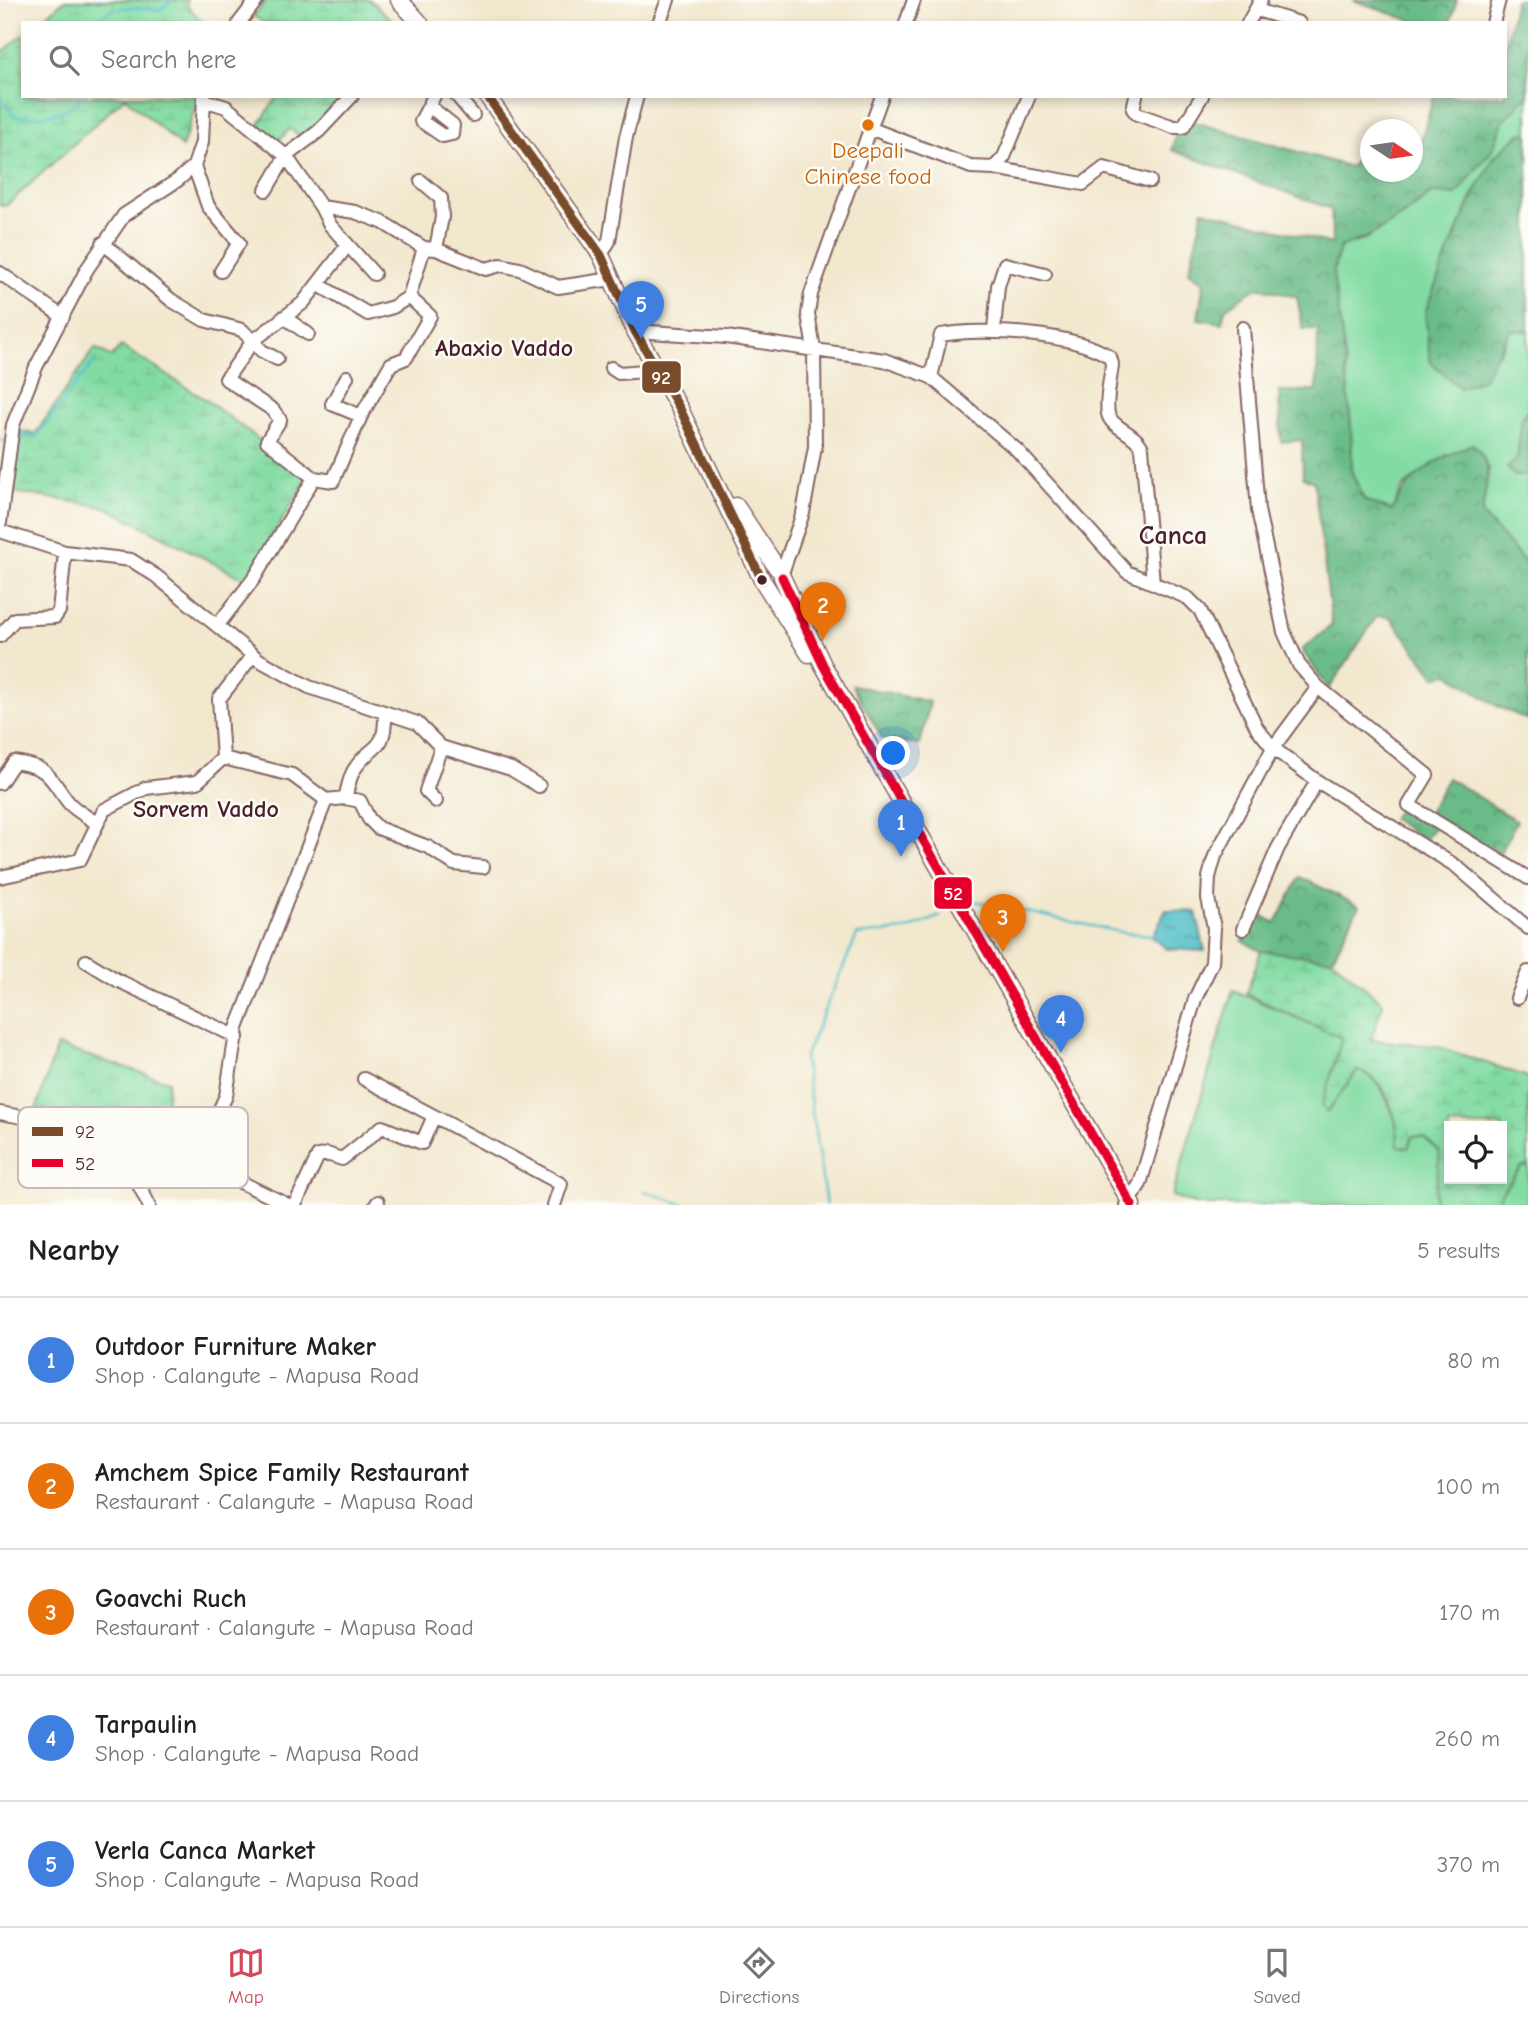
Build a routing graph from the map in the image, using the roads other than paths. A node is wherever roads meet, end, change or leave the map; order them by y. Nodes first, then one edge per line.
1 (257, 0) edge
2 (399, 0) edge
3 (667, 0) edge
4 (914, 0) edge
5 (1499, 0) edge
6 (1259, 5) edge
7 (241, 21) edge
8 (418, 21) edge
9 (660, 21) edge
10 (907, 21) edge
11 (1249, 21) edge
12 (1295, 21) edge
13 (1494, 21) edge
14 (204, 98) edge
15 (350, 98) edge
16 (459, 98) edge
17 (488, 98) edge
18 (636, 98) edge
19 (882, 98) edge
20 (1027, 98) edge
21 (1136, 98) edge
22 (1201, 98) edge
23 (473, 115) dead end
24 (872, 129) junction
25 (286, 156) junction
26 (194, 166) junction
27 (993, 169) junction
28 (421, 181) dead end
29 (1150, 181) dead end
30 (266, 190) dead end
31 (321, 207) junction
32 (103, 243) junction
33 (347, 246) junction
34 (430, 248) junction
35 (601, 255) junction
36 (221, 271) dead end
37 (0, 274) edge
38 (374, 274) dead end
39 (1045, 274) dead end
40 (612, 279) junction
41 (319, 285) junction
42 (409, 297) junction
43 (63, 317) junction
44 (284, 317) junction
45 (1243, 328) dead end
46 (994, 330) junction
47 (640, 331) junction
48 (308, 334) dead end
49 (253, 341) junction
50 (814, 349) junction
51 (277, 359) dead end
52 (611, 368) dead end
53 (658, 370) junction
54 (347, 377) dead end
55 (931, 377) junction
56 (361, 416) junction
57 (314, 478) junction
58 (3, 482) edge
59 (0, 523) edge
60 (0, 531) edge
61 (65, 552) junction
62 (772, 573) junction
63 (1153, 583) junction
64 (217, 626) junction
65 (0, 636) edge
66 (253, 655) junction
67 (1318, 687) junction
68 (385, 713) junction
69 (441, 747) junction
70 (1273, 748) junction
71 (223, 758) junction
72 (1317, 780) junction
73 (0, 783) edge
74 (539, 786) dead end
75 (345, 798) junction
76 (326, 800) junction
77 (436, 801) dead end
78 (96, 823) junction
79 (483, 867) dead end
80 (2, 872) edge
81 (1528, 878) edge
82 (1528, 928) edge
83 (1243, 929) dead end
84 (86, 961) dead end
85 (1528, 972) edge
86 (1517, 998) dead end
87 (237, 1037) junction
88 (364, 1079) dead end
89 (221, 1107) edge
90 (0, 1113) edge
91 (18, 1116) edge
92 (434, 1116) junction
93 (248, 1187) edge
94 (140, 1188) edge
95 (1127, 1204) edge
96 (149, 1205) edge
97 (288, 1205) edge
98 (295, 1205) edge
99 (554, 1205) edge

1 - 7 street
2 - 8 main road
3 - 9 street
4 - 10 street
5 - 13 street
6 - 11 street
6 - 12 street
14 - 25 street
14 - 26 street
15 - 25 street
16 - 23 street
17 - 35 main road
18 - 35 street
19 - 24 street
20 - 27 street
21 - 22 street
24 - 27 street
24 - 50 street
25 - 30 street
25 - 31 street
26 - 32 street
26 - 36 street
27 - 29 street
28 - 34 street
31 - 33 street
31 - 34 street
32 - 43 street
32 - 49 street
33 - 38 street
33 - 41 street
34 - 40 street
34 - 42 street
35 - 40 main road
37 - 43 street
39 - 46 street
40 - 47 main road
41 - 42 street
41 - 44 street
42 - 56 street
43 - 58 street
44 - 48 street
44 - 49 street
45 - 67 street
46 - 55 street
46 - 63 street
47 - 50 street
47 - 53 main road
47 - 62 main road
49 - 51 street
49 - 57 street
50 - 55 street
50 - 62 street
52 - 53 street
53 - 62 main road
54 - 56 street
55 - 63 street
56 - 57 street
57 - 64 street
58 - 59 street
60 - 61 street
61 - 64 street
61 - 65 street
62 - 95 main road
63 - 70 street
64 - 66 street
66 - 68 street
66 - 71 street
67 - 70 street
67 - 81 street
68 - 69 street
68 - 75 street
69 - 74 street
69 - 77 street
70 - 72 street
70 - 95 street
71 - 76 street
71 - 78 street
72 - 82 street
72 - 83 street
73 - 78 street
75 - 76 street
75 - 79 street
76 - 87 street
78 - 80 street
84 - 87 street
85 - 86 street
87 - 89 street
88 - 92 street
90 - 91 street
92 - 98 street
92 - 99 street
93 - 97 street
94 - 96 street

